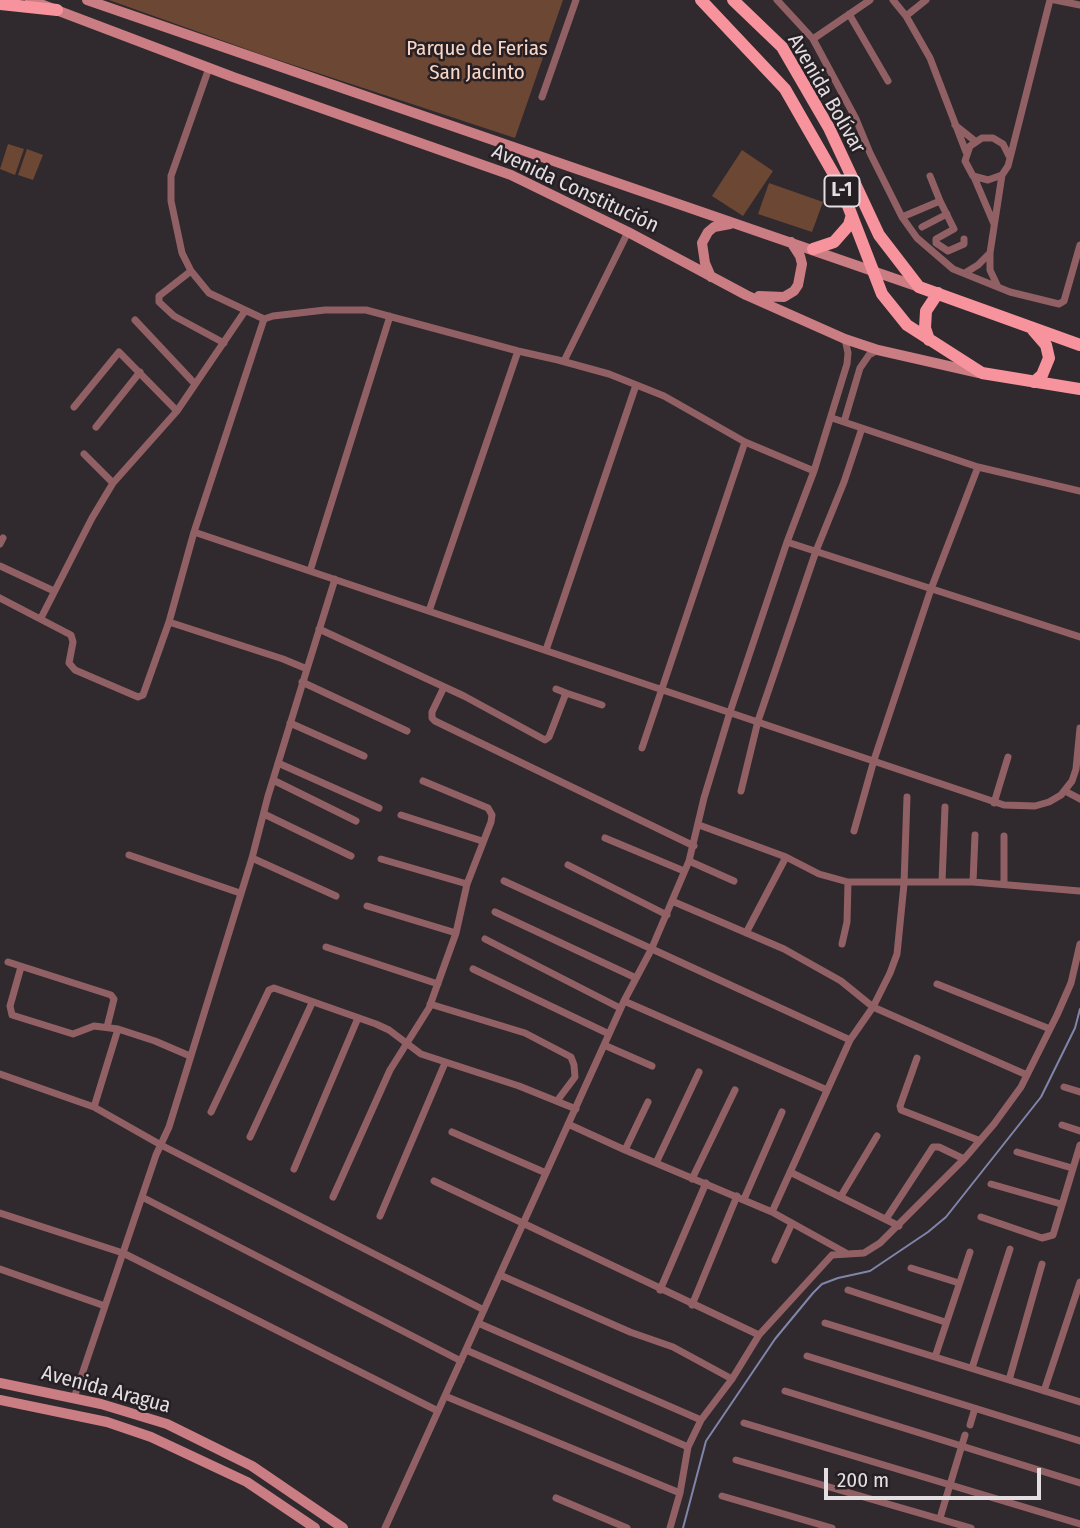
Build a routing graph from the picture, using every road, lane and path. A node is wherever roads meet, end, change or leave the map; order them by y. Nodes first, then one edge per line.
1 (30, 0) edge
2 (87, 0) edge
3 (576, 0) edge
4 (701, 0) edge
5 (733, 0) edge
6 (777, 0) edge
7 (870, 0) edge
8 (893, 0) edge
9 (926, 0) edge
10 (1052, 0) edge
11 (0, 4) edge
12 (1080, 5) edge
13 (57, 10) junction
14 (849, 14) junction
15 (906, 16) junction
16 (813, 39) junction
17 (209, 68) junction
18 (888, 81) dead end
19 (542, 97) dead end
20 (954, 124) junction
21 (1018, 129) junction
22 (975, 141) junction
23 (1003, 144) junction
24 (966, 152) junction
25 (1009, 156) junction
26 (1002, 175) junction
27 (930, 176) dead end
28 (973, 176) junction
29 (940, 201) junction
30 (947, 214) junction
31 (902, 217) junction
32 (851, 218) junction
33 (737, 224) junction
34 (994, 224) junction
35 (922, 227) dead end
36 (628, 232) junction
37 (964, 239) dead end
38 (791, 242) junction
39 (1080, 245) edge
40 (813, 249) junction
41 (990, 253) junction
42 (191, 271) junction
43 (873, 271) junction
44 (965, 273) junction
45 (711, 277) junction
46 (919, 286) junction
47 (998, 287) junction
48 (938, 293) junction
49 (746, 295) junction
50 (244, 311) junction
51 (390, 316) junction
52 (264, 319) junction
53 (135, 320) dead end
54 (1030, 327) junction
55 (845, 339) junction
56 (929, 341) junction
57 (224, 343) junction
58 (1080, 345) edge
59 (878, 350) junction
60 (518, 351) junction
61 (564, 361) junction
62 (140, 372) junction
63 (982, 373) junction
64 (1034, 383) junction
65 (195, 384) junction
66 (636, 385) junction
67 (1080, 389) edge
68 (74, 407) dead end
69 (177, 411) junction
70 (847, 412) junction
71 (833, 414) junction
72 (844, 422) junction
73 (96, 427) dead end
74 (862, 428) junction
75 (745, 442) junction
76 (84, 454) dead end
77 (978, 467) junction
78 (814, 471) junction
79 (113, 484) junction
80 (1080, 491) edge
81 (194, 532) junction
82 (787, 542) junction
83 (816, 551) junction
84 (0, 566) edge
85 (310, 570) junction
86 (335, 579) junction
87 (931, 589) junction
88 (54, 591) junction
89 (0, 598) edge
90 (429, 611) junction
91 (40, 618) junction
92 (169, 622) junction
93 (318, 629) junction
94 (1080, 636) edge
95 (546, 650) junction
96 (307, 669) junction
97 (302, 682) junction
98 (444, 687) junction
99 (661, 688) junction
100 (556, 689) dead end
101 (566, 693) junction
102 (602, 705) dead end
103 (730, 712) junction
104 (758, 721) junction
105 (290, 723) junction
106 (1080, 728) edge
107 (407, 731) dead end
108 (642, 748) dead end
109 (364, 756) dead end
110 (1007, 757) dead end
111 (874, 760) junction
112 (278, 763) junction
113 (273, 780) junction
114 (423, 781) dead end
115 (741, 790) dead end
116 (1065, 791) junction
117 (907, 797) dead end
118 (1080, 799) edge
119 (993, 803) junction
120 (945, 807) dead end
121 (379, 808) dead end
122 (264, 814) junction
123 (401, 815) dead end
124 (356, 821) dead end
125 (699, 825) junction
126 (854, 831) dead end
127 (975, 835) dead end
128 (1004, 836) dead end
129 (605, 838) dead end
130 (482, 841) junction
131 (694, 846) junction
132 (129, 855) dead end
133 (351, 856) dead end
134 (786, 857) junction
135 (252, 858) junction
136 (381, 859) dead end
137 (689, 862) junction
138 (568, 865) dead end
139 (684, 871) junction
140 (504, 881) dead end
141 (734, 881) dead end
142 (848, 882) junction
143 (942, 882) junction
144 (973, 882) junction
145 (467, 884) junction
146 (904, 884) junction
147 (1004, 884) junction
148 (1080, 891) edge
149 (240, 893) junction
150 (336, 896) dead end
151 (672, 901) junction
152 (367, 906) dead end
153 (495, 912) dead end
154 (667, 915) junction
155 (456, 933) junction
156 (746, 933) junction
157 (485, 939) dead end
158 (842, 944) dead end
159 (1080, 944) edge
160 (326, 947) dead end
161 (651, 950) junction
162 (8, 962) dead end
163 (21, 967) junction
164 (473, 969) dead end
165 (636, 978) junction
166 (438, 984) junction
167 (937, 984) dead end
168 (313, 1003) junction
169 (430, 1004) junction
170 (622, 1004) junction
171 (873, 1007) junction
172 (358, 1018) junction
173 (107, 1027) junction
174 (118, 1029) junction
175 (1050, 1029) junction
176 (609, 1034) junction
177 (850, 1040) junction
178 (406, 1044) junction
179 (604, 1045) junction
180 (190, 1056) junction
181 (917, 1058) dead end
182 (445, 1063) junction
183 (652, 1066) dead end
184 (699, 1072) dead end
185 (0, 1074) edge
186 (1027, 1075) junction
187 (1064, 1087) dead end
188 (735, 1090) dead end
189 (827, 1090) junction
190 (1080, 1092) edge
191 (557, 1101) junction
192 (648, 1102) dead end
193 (94, 1107) junction
194 (576, 1109) junction
195 (211, 1112) dead end
196 (782, 1112) dead end
197 (568, 1124) junction
198 (1062, 1125) dead end
199 (1080, 1131) edge
200 (452, 1132) dead end
201 (250, 1136) dead end
202 (877, 1136) dead end
203 (978, 1140) junction
204 (161, 1145) junction
205 (1080, 1145) edge
206 (625, 1150) junction
207 (1017, 1152) dead end
208 (964, 1158) junction
209 (656, 1163) junction
210 (1072, 1168) junction
211 (294, 1169) dead end
212 (790, 1172) junction
213 (546, 1174) junction
214 (692, 1179) junction
215 (434, 1181) dead end
216 (706, 1183) junction
217 (991, 1184) dead end
218 (841, 1196) junction
219 (142, 1197) junction
220 (333, 1197) dead end
221 (740, 1198) junction
222 (1061, 1204) junction
223 (772, 1212) junction
224 (0, 1213) edge
225 (380, 1216) dead end
226 (981, 1217) dead end
227 (887, 1219) junction
228 (792, 1223) junction
229 (523, 1224) junction
230 (899, 1226) junction
231 (1010, 1249) dead end
232 (970, 1252) dead end
233 (123, 1253) junction
234 (849, 1255) junction
235 (775, 1260) dead end
236 (1042, 1264) dead end
237 (911, 1268) dead end
238 (0, 1269) edge
239 (500, 1275) junction
240 (1080, 1282) edge
241 (959, 1283) junction
242 (660, 1290) junction
243 (848, 1290) dead end
244 (692, 1305) junction
245 (104, 1307) junction
246 (484, 1310) junction
247 (945, 1322) junction
248 (478, 1323) junction
249 (825, 1323) dead end
250 (759, 1335) junction
251 (466, 1350) junction
252 (807, 1356) dead end
253 (935, 1357) junction
254 (461, 1361) junction
255 (972, 1368) junction
256 (732, 1379) junction
257 (1009, 1380) junction
258 (0, 1383) edge
259 (785, 1391) dead end
260 (1044, 1391) junction
261 (445, 1396) junction
262 (74, 1398) junction
263 (0, 1400) edge
264 (1080, 1402) edge
265 (975, 1408) junction
266 (438, 1411) junction
267 (701, 1420) junction
268 (744, 1423) dead end
269 (970, 1424) dead end
270 (965, 1435) dead end
271 (1080, 1441) edge
272 (688, 1447) junction
273 (962, 1448) junction
274 (736, 1460) dead end
275 (1080, 1483) edge
276 (951, 1485) junction
277 (680, 1493) junction
278 (722, 1496) dead end
279 (556, 1497) dead end
280 (940, 1518) junction
281 (1080, 1524) edge
282 (315, 1528) edge
283 (343, 1528) edge
284 (385, 1528) edge
285 (627, 1528) edge
286 (670, 1528) edge
287 (832, 1528) edge
288 (971, 1528) edge

1 - 13 street, Avenida Constitución
2 - 33 street, Avenida Constitución
3 - 19 street
4 - 32 main road, Avenida Bolívar / L-1
5 - 46 main road, Avenida Bolívar / L-1
6 - 16 street
7 - 14 street
8 - 15 street
9 - 15 street
10 - 12 street
10 - 21 street
11 - 13 main road
13 - 17 street, Avenida Constitución
14 - 16 street
14 - 18 street
15 - 20 street
16 - 31 street
17 - 36 street, Avenida Constitución
17 - 42 street
20 - 22 street
20 - 24 street
21 - 23 street
21 - 25 street
22 - 23 street
22 - 24 street
23 - 25 street
24 - 28 street
25 - 26 street
26 - 28 street
26 - 34 street
27 - 29 street
28 - 34 street
29 - 30 street
29 - 31 street
30 - 35 street
30 - 37 street
31 - 44 street
32 - 40 main road
32 - 43 main road, Avenida Bolívar / L-1
33 - 38 street, Avenida Constitución
33 - 45 street
34 - 41 street
36 - 45 street, Avenida Constitución
36 - 61 street
38 - 40 street, Avenida Constitución
38 - 49 street
39 - 47 street
40 - 43 street, Avenida Constitución
41 - 44 street
41 - 47 street
42 - 50 street
42 - 57 street
43 - 46 street, Avenida Constitución
43 - 56 main road, Avenida Bolívar / L-1
44 - 47 street
45 - 49 street, Avenida Constitución
46 - 48 main road
48 - 54 main road
48 - 56 main road
49 - 55 street, Avenida Constitución
50 - 52 street
50 - 57 street
51 - 52 street
51 - 60 street
51 - 85 street
52 - 81 street
53 - 65 street
54 - 58 main road
54 - 64 main road
55 - 59 street, Avenida Constitución
55 - 71 street
56 - 63 main road, Avenida Bolívar / L-1
57 - 65 street
59 - 63 street, Avenida Constitución
59 - 70 street
60 - 61 street
60 - 90 street
61 - 66 street
62 - 68 street
62 - 69 street
62 - 73 street
63 - 64 main road, L-1
64 - 67 main road, L-1
65 - 69 street
66 - 75 street
66 - 95 street
69 - 79 street
70 - 71 street
70 - 72 street
71 - 72 street
71 - 78 street
72 - 74 street
74 - 77 street
74 - 83 street
75 - 78 street
75 - 99 street
76 - 79 street
77 - 80 street
77 - 87 street
78 - 82 street
79 - 88 street
81 - 85 street
81 - 92 street
82 - 83 street
82 - 103 street
83 - 87 street
83 - 104 street
84 - 88 street
85 - 86 street
86 - 90 street
86 - 93 street
87 - 94 street
87 - 111 street
88 - 91 street
89 - 91 street
90 - 95 street
91 - 92 street
92 - 96 street
93 - 96 street
93 - 98 street
95 - 99 street
96 - 97 street
97 - 105 street
97 - 107 street
98 - 101 street
98 - 131 street
99 - 103 street
99 - 108 street
100 - 101 street
101 - 102 street
103 - 104 street
103 - 125 street
104 - 111 street
104 - 115 street
105 - 109 street
105 - 112 street
106 - 116 street
110 - 119 street
111 - 119 street
111 - 126 street
112 - 113 street
112 - 121 street
113 - 122 street
113 - 124 street
114 - 130 street
116 - 118 street
116 - 119 street
117 - 146 street
120 - 143 street
122 - 133 street
122 - 135 street
123 - 130 street
125 - 131 street
125 - 134 street
127 - 144 street
128 - 147 street
129 - 139 street
130 - 145 street
131 - 137 street
132 - 149 street
134 - 142 street
134 - 156 street
135 - 149 street
135 - 150 street
136 - 145 street
137 - 139 street
137 - 141 street
138 - 154 street
139 - 151 street
140 - 161 street
142 - 146 street
142 - 158 street
143 - 144 street
143 - 146 street
144 - 147 street
145 - 155 street
146 - 171 street
147 - 148 street
149 - 180 street
151 - 154 street
151 - 156 street
152 - 155 street
153 - 165 street
154 - 161 street
155 - 166 street
156 - 171 street
157 - 170 street
159 - 175 street
160 - 166 street
161 - 165 street
161 - 177 street
162 - 163 street
163 - 173 street
163 - 173 street
164 - 176 street
165 - 170 street
166 - 169 street
167 - 175 street
168 - 172 street
168 - 195 street
168 - 201 street
169 - 178 street
169 - 191 street
170 - 176 street
170 - 189 street
171 - 177 street
171 - 186 street
172 - 178 street
172 - 211 street
173 - 174 street
174 - 180 street
174 - 193 street
175 - 186 street
176 - 179 street
177 - 189 street
178 - 182 street
178 - 220 street
179 - 183 street
179 - 194 street
180 - 204 street
181 - 203 street
182 - 191 street
182 - 225 street
184 - 209 street
185 - 193 street
186 - 203 street
187 - 190 street
188 - 214 street
189 - 212 street
191 - 194 street
192 - 206 street
193 - 204 street
194 - 197 street
196 - 221 street
197 - 206 street
197 - 213 street
198 - 199 street
200 - 213 street
202 - 218 street
203 - 208 street
204 - 219 street
204 - 246 street
205 - 210 street
206 - 209 street
207 - 210 street
208 - 227 street
208 - 230 street
209 - 214 street
210 - 222 street
212 - 218 street
212 - 223 street
213 - 229 street
214 - 216 street
215 - 229 street
216 - 221 street
216 - 242 street
217 - 222 street
218 - 227 street
219 - 233 street
219 - 254 street
221 - 223 street
221 - 244 street
222 - 226 street
223 - 228 street
224 - 233 street
227 - 230 street
228 - 234 street
228 - 235 street
229 - 239 street
229 - 242 street
230 - 234 street
231 - 255 street
232 - 241 street
233 - 245 street
233 - 266 street
234 - 250 street
236 - 257 street
237 - 241 street
238 - 245 street
239 - 246 street
239 - 256 street
240 - 260 street
241 - 247 street
242 - 244 street
243 - 247 street
244 - 250 street
245 - 262 street
246 - 248 street
247 - 253 street
248 - 251 street
248 - 267 street
249 - 253 street
250 - 256 street
251 - 254 street
251 - 272 street
252 - 265 street
253 - 255 street
254 - 261 street
255 - 257 street
256 - 267 street
257 - 260 street
258 - 262 street, Avenida Aragua
259 - 273 street
260 - 264 street
261 - 266 street
261 - 277 street
262 - 283 street, Avenida Aragua
263 - 282 street, Avenida Aragua
265 - 269 street
265 - 271 street
266 - 284 street
267 - 272 street
268 - 276 street
270 - 273 street
272 - 277 street
273 - 275 street
273 - 276 street
274 - 280 street
276 - 280 street
276 - 281 street
277 - 286 street
278 - 287 street
279 - 285 street
280 - 288 street

